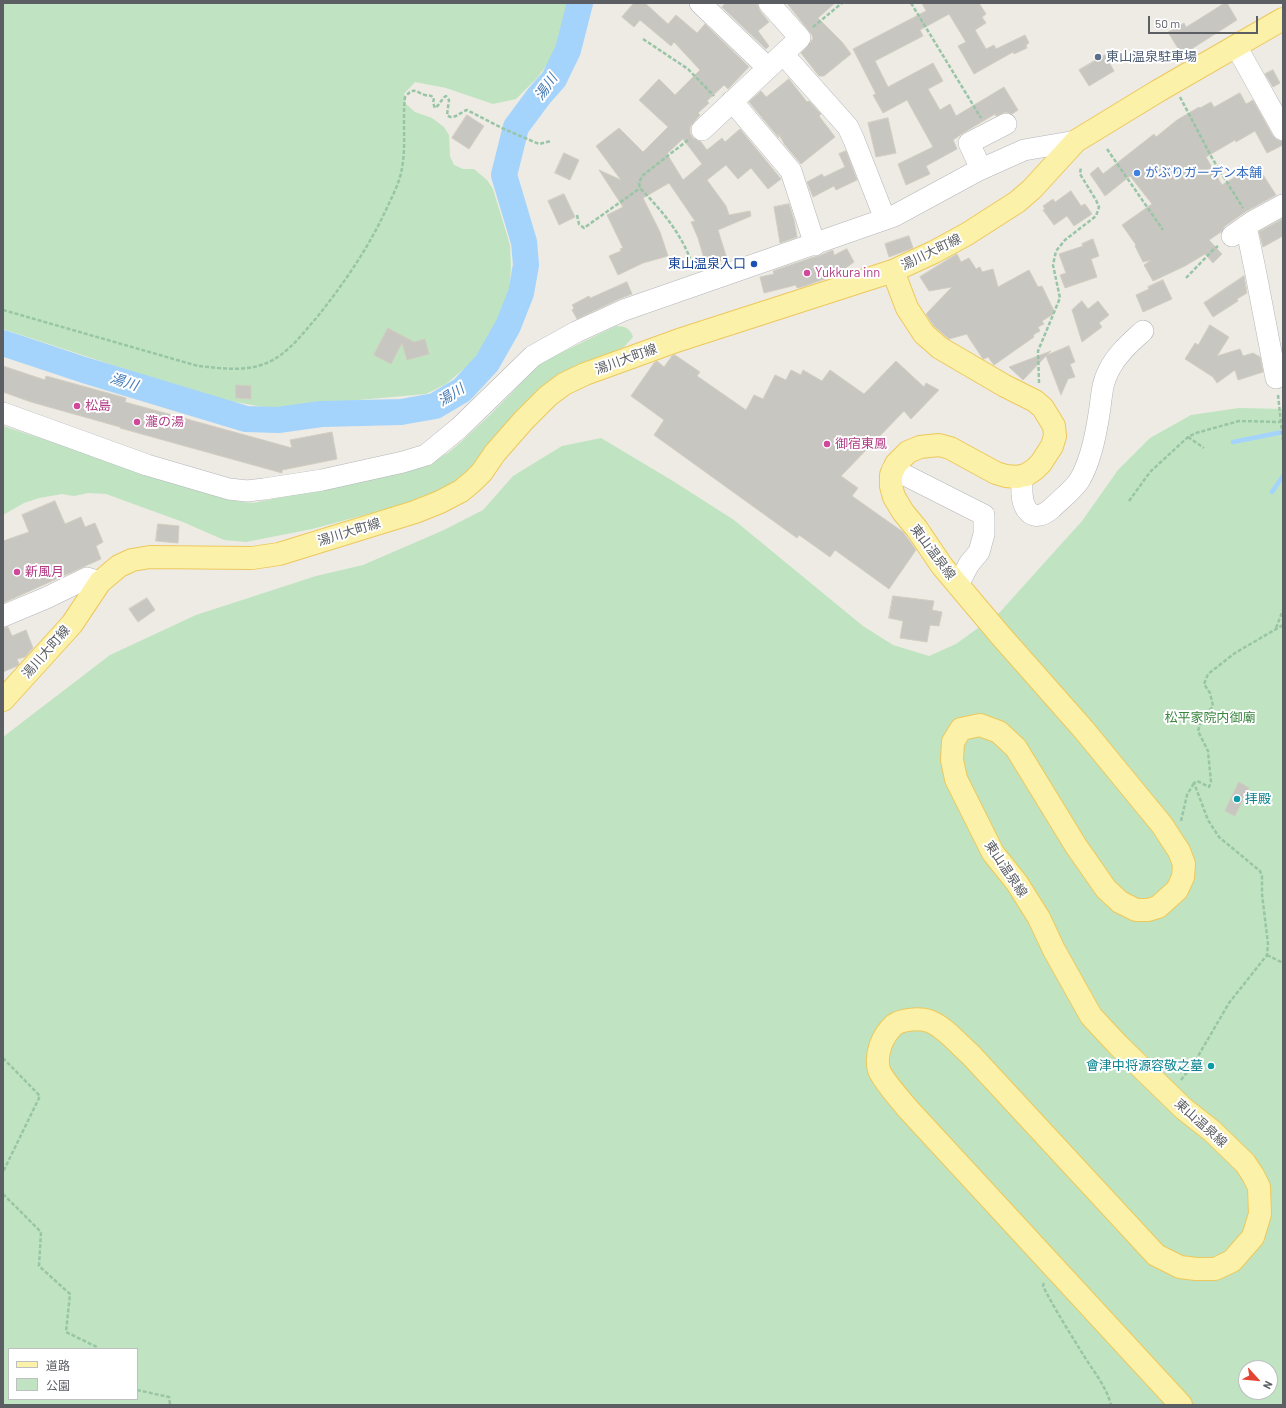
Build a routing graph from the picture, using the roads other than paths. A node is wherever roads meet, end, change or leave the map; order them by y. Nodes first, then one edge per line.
1 (700, 3) edge
2 (769, 3) edge
3 (1283, 18) edge
4 (1236, 46) junction
5 (783, 54) junction
6 (768, 68) junction
7 (729, 104) junction
8 (998, 128) road end
9 (702, 130) road end
10 (1283, 130) edge
11 (1076, 142) junction
12 (981, 169) junction
13 (1283, 205) edge
14 (885, 219) junction
15 (815, 244) junction
16 (893, 271) junction
17 (1143, 331) dead end
18 (1276, 378) road end
19 (3, 413) edge
20 (893, 469) junction
21 (1022, 476) junction
22 (100, 582) junction
23 (958, 585) junction
24 (3, 616) edge
25 (3, 700) edge
26 (1180, 1405) edge

1 - 6 street
2 - 5 street
3 - 4 main road, 湯川大町線
4 - 10 street
4 - 11 main road, 湯川大町線
5 - 6 street
5 - 14 street
6 - 7 street
7 - 9 street
7 - 15 street
8 - 12 street
11 - 12 street
11 - 16 main road, 湯川大町線
12 - 14 street
13 - 18 street
14 - 15 street
15 - 19 street
16 - 21 main road
16 - 22 main road, 湯川大町線
17 - 21 street
20 - 21 main road
20 - 23 main road, 東山温泉線
20 - 23 street
22 - 24 street
22 - 25 main road, 湯川大町線
23 - 26 main road, 東山温泉線

